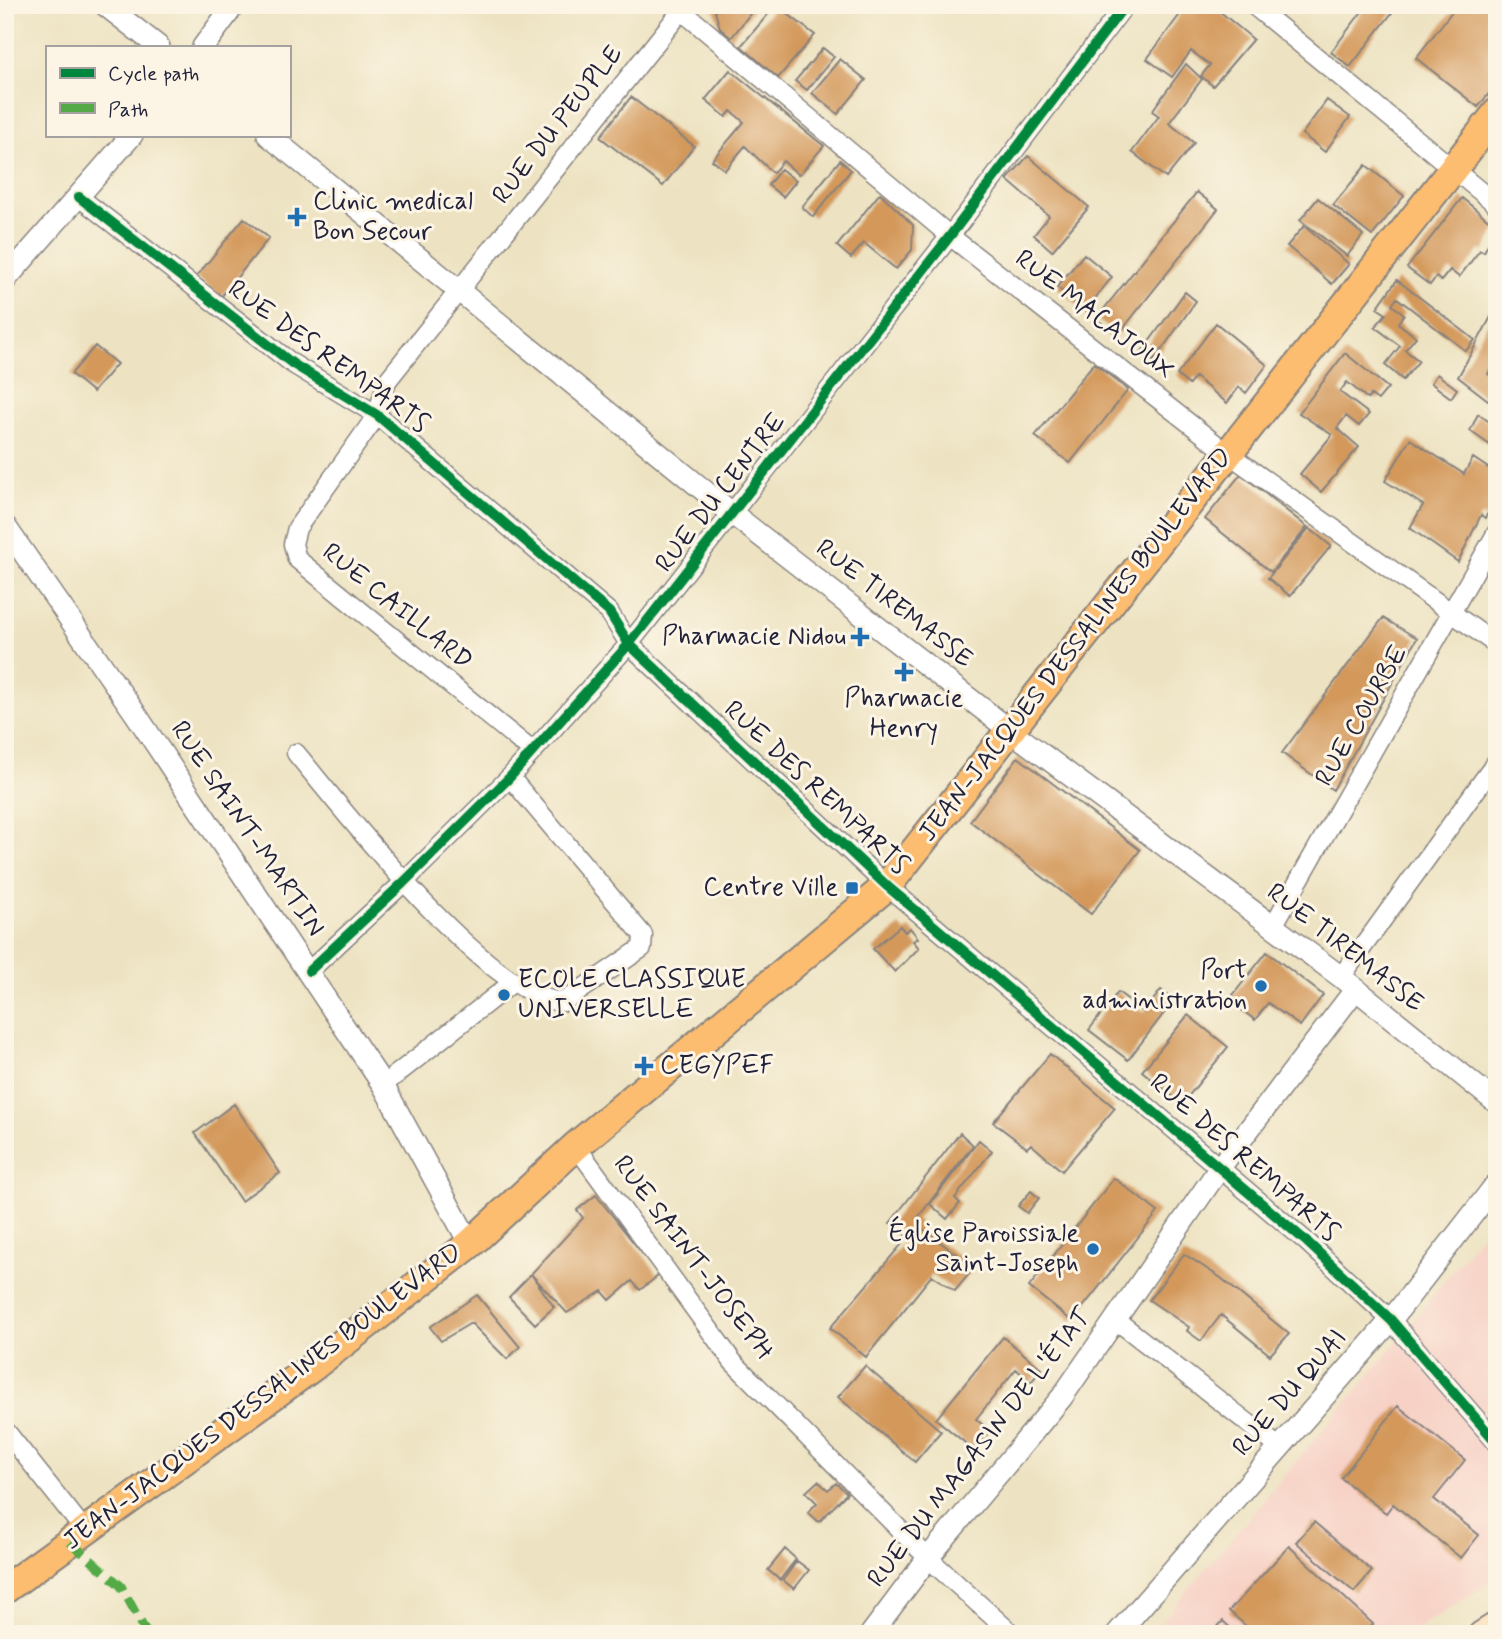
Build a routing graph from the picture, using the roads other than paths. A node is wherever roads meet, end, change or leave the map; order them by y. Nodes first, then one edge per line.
1 (105, 5) edge
2 (234, 5) edge
3 (1125, 5) edge
4 (1253, 5) edge
5 (681, 7) edge
6 (158, 46) edge
7 (204, 46) edge
8 (1497, 113) edge
9 (131, 136) edge
10 (269, 136) edge
11 (1453, 169) junction
12 (79, 197) junction
13 (1497, 205) edge
14 (950, 236) junction
15 (5, 280) edge
16 (460, 290) junction
17 (377, 415) junction
18 (1226, 452) junction
19 (734, 515) junction
20 (5, 526) edge
21 (1497, 532) edge
22 (1451, 612) junction
23 (629, 645) junction
24 (1497, 645) edge
25 (1012, 732) junction
26 (532, 751) junction
27 (296, 752) dead end
28 (1497, 761) edge
29 (510, 777) junction
30 (404, 884) junction
31 (887, 886) junction
32 (1273, 926) junction
33 (309, 971) junction
34 (512, 983) junction
35 (1348, 983) junction
36 (383, 1086) junction
37 (1497, 1103) edge
38 (576, 1146) junction
39 (1221, 1166) junction
40 (1497, 1183) edge
41 (470, 1244) junction
42 (1116, 1320) junction
43 (1391, 1320) junction
44 (5, 1430) edge
45 (1497, 1443) edge
46 (1280, 1448) junction
47 (85, 1531) junction
48 (928, 1558) junction
49 (5, 1589) edge
50 (1497, 1624) edge
51 (871, 1634) edge
52 (1012, 1634) edge
53 (1117, 1634) edge
54 (1481, 1634) edge

1 - 6 street
2 - 7 street
3 - 14 street, RUE DU CENTRE
4 - 11 street
5 - 14 street, RUE MACAJOUX
5 - 16 street, RUE DU PEUPLE
8 - 11 main road, JEAN-JACQUES DESSALINES BOULEVARD
9 - 12 street
10 - 16 street, RUE TIREMASSE
11 - 13 street
11 - 18 main road, JEAN-JACQUES DESSALINES BOULEVARD
12 - 15 street
12 - 17 street, RUE DES REMPARTS
14 - 18 street, RUE MACAJOUX
14 - 19 street, RUE DU CENTRE
16 - 17 street, RUE DU PEUPLE
16 - 19 street, RUE TIREMASSE
17 - 23 street, RUE DES REMPARTS
17 - 26 street, RUE CAILLARD
18 - 22 street, RUE MACAJOUX
18 - 25 main road, JEAN-JACQUES DESSALINES BOULEVARD
19 - 23 street, RUE DU CENTRE
19 - 25 street, RUE TIREMASSE
20 - 33 street, RUE SAINT-MARTIN
21 - 22 street, RUE COURBE
22 - 24 street, RUE MACAJOUX
22 - 32 street, RUE COURBE
23 - 26 street, RUE DU CENTRE
23 - 31 street, RUE DES REMPARTS
25 - 31 main road, JEAN-JACQUES DESSALINES BOULEVARD
25 - 32 street, RUE TIREMASSE
26 - 29 street, RUE DU CENTRE
27 - 30 street
28 - 35 street
29 - 30 street, RUE DU CENTRE
29 - 34 street
30 - 33 street, RUE DU CENTRE
30 - 34 street
31 - 38 main road, JEAN-JACQUES DESSALINES BOULEVARD
31 - 39 street, RUE DES REMPARTS
32 - 35 street, RUE TIREMASSE
33 - 36 street, RUE SAINT-MARTIN
34 - 36 street
35 - 37 street, RUE TIREMASSE
35 - 39 street, RUE DU MAGASIN DE L'ÉTAT
36 - 41 street, RUE SAINT-MARTIN
38 - 41 main road, JEAN-JACQUES DESSALINES BOULEVARD
38 - 48 street, RUE SAINT-JOSEPH
39 - 42 street, RUE DU MAGASIN DE L'ÉTAT
39 - 43 street, RUE DES REMPARTS
40 - 43 street, RUE DU QUAI
41 - 47 main road, JEAN-JACQUES DESSALINES BOULEVARD
42 - 46 street
42 - 48 street, RUE DU MAGASIN DE L'ÉTAT
43 - 45 street, RUE DES REMPARTS
43 - 46 street, RUE DU QUAI
44 - 47 street
46 - 53 street, RUE DU QUAI
47 - 49 main road, JEAN-JACQUES DESSALINES BOULEVARD
48 - 51 street, RUE DU MAGASIN DE L'ÉTAT
48 - 52 street, RUE SAINT-JOSEPH
50 - 54 main road

